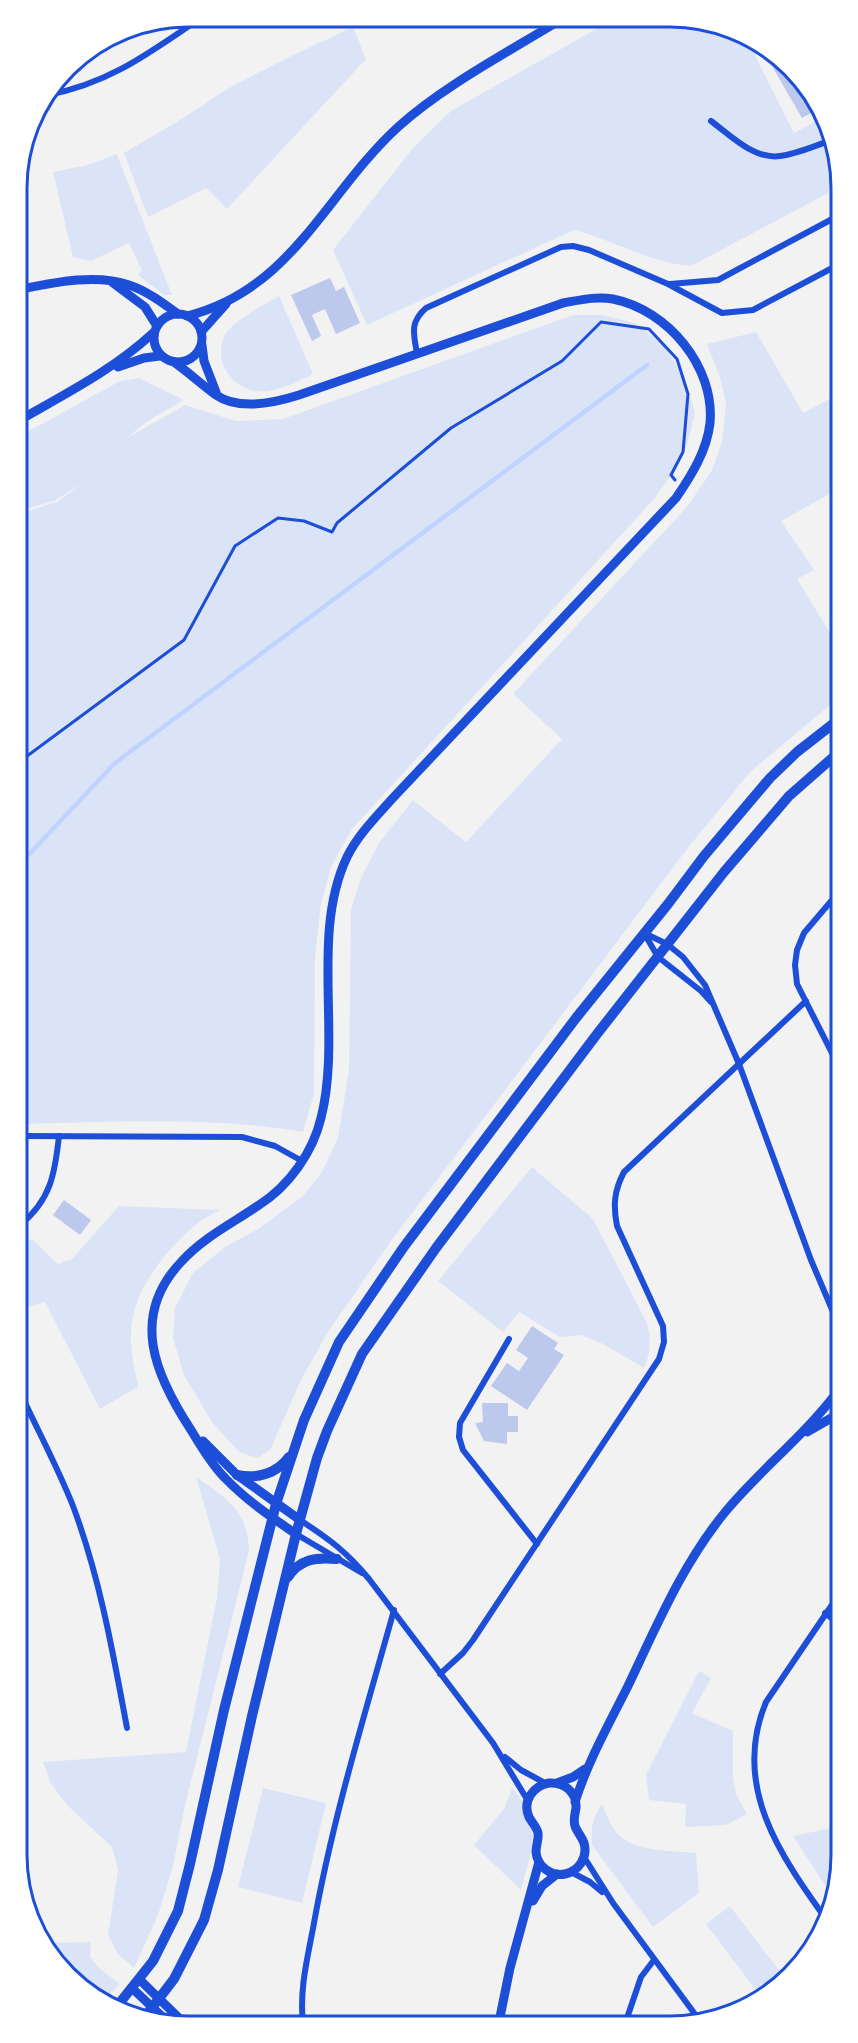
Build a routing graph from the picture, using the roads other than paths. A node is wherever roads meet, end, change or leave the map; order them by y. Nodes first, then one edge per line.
1 (187, 27) edge
2 (549, 27) edge
3 (58, 92) edge
4 (711, 121) dead end
5 (825, 142) edge
6 (831, 220) edge
7 (831, 269) edge
8 (111, 282) junction
9 (668, 284) junction
10 (27, 288) edge
11 (228, 303) junction
12 (183, 315) junction
13 (155, 329) junction
14 (201, 332) junction
15 (202, 343) junction
16 (417, 354) junction
17 (160, 356) junction
18 (174, 362) junction
19 (102, 374) junction
20 (218, 396) junction
21 (27, 416) edge
22 (831, 725) edge
23 (831, 759) edge
24 (831, 901) edge
25 (644, 933) junction
26 (667, 944) junction
27 (658, 957) junction
28 (806, 1001) junction
29 (715, 1007) junction
30 (831, 1051) edge
31 (739, 1064) junction
32 (27, 1136) edge
33 (59, 1136) junction
34 (302, 1161) junction
35 (27, 1218) edge
36 (831, 1307) edge
37 (509, 1339) dead end
38 (831, 1401) edge
39 (27, 1407) edge
40 (831, 1418) edge
41 (187, 1424) junction
42 (786, 1447) junction
43 (292, 1452) junction
44 (237, 1474) junction
45 (276, 1504) junction
46 (272, 1518) junction
47 (300, 1520) junction
48 (296, 1534) junction
49 (537, 1545) junction
50 (337, 1559) junction
51 (369, 1579) junction
52 (284, 1583) junction
53 (831, 1605) edge
54 (394, 1610) junction
55 (825, 1613) junction
56 (831, 1618) edge
57 (440, 1674) junction
58 (127, 1728) dead end
59 (492, 1743) junction
60 (591, 1762) junction
61 (545, 1783) junction
62 (557, 1783) junction
63 (528, 1801) junction
64 (575, 1802) junction
65 (584, 1857) junction
66 (539, 1862) junction
67 (571, 1872) junction
68 (556, 1874) junction
69 (613, 1902) junction
70 (821, 1912) edge
71 (524, 1919) junction
72 (654, 1960) junction
73 (136, 1984) junction
74 (161, 1999) junction
75 (122, 2001) edge
76 (153, 2008) junction
77 (150, 2011) edge
78 (159, 2014) edge
79 (695, 2014) edge
80 (177, 2015) edge
81 (302, 2016) edge
82 (500, 2016) edge
83 (628, 2016) edge

1 - 3 street
2 - 11 street
4 - 5 street
6 - 9 street
7 - 9 street
8 - 10 street
8 - 12 street
8 - 13 street
9 - 16 street
11 - 12 street
11 - 14 street
12 - 13 street
12 - 14 street
13 - 17 street
13 - 19 street
14 - 15 street
15 - 18 street
15 - 20 street
16 - 20 street
16 - 34 street
17 - 18 street
17 - 19 street
18 - 20 street
19 - 21 street
22 - 25 main road
23 - 26 main road
24 - 28 street
25 - 26 street
25 - 27 street
25 - 43 main road
26 - 27 main road
26 - 29 street
27 - 29 street
27 - 47 main road
28 - 30 street
28 - 31 street
29 - 31 street
31 - 36 street
31 - 49 street
32 - 33 street
33 - 34 street
33 - 35 street
34 - 41 street
37 - 49 street
38 - 42 street
39 - 58 street
40 - 42 street
41 - 44 street
41 - 46 street
42 - 60 street
43 - 44 main road
43 - 45 main road
44 - 45 street
45 - 46 main road
45 - 47 street
46 - 48 street
46 - 73 main road
47 - 48 main road
47 - 51 street
48 - 50 street
48 - 52 main road
49 - 57 street
50 - 51 street
50 - 52 main road
51 - 54 street
52 - 74 main road
53 - 55 street
54 - 57 street
54 - 81 street
55 - 56 street
55 - 70 street
57 - 59 street
59 - 61 street
59 - 63 street
60 - 62 street
60 - 64 street
61 - 62 street
61 - 63 street
62 - 64 street
63 - 66 street
64 - 65 street
65 - 67 street
65 - 69 street
66 - 68 street
66 - 71 street
67 - 68 street
67 - 69 street
68 - 71 street
69 - 72 street
71 - 82 street
72 - 79 street
72 - 83 street
73 - 74 street
73 - 75 main road
73 - 76 street
74 - 76 main road
74 - 80 street
76 - 77 main road
76 - 78 street

